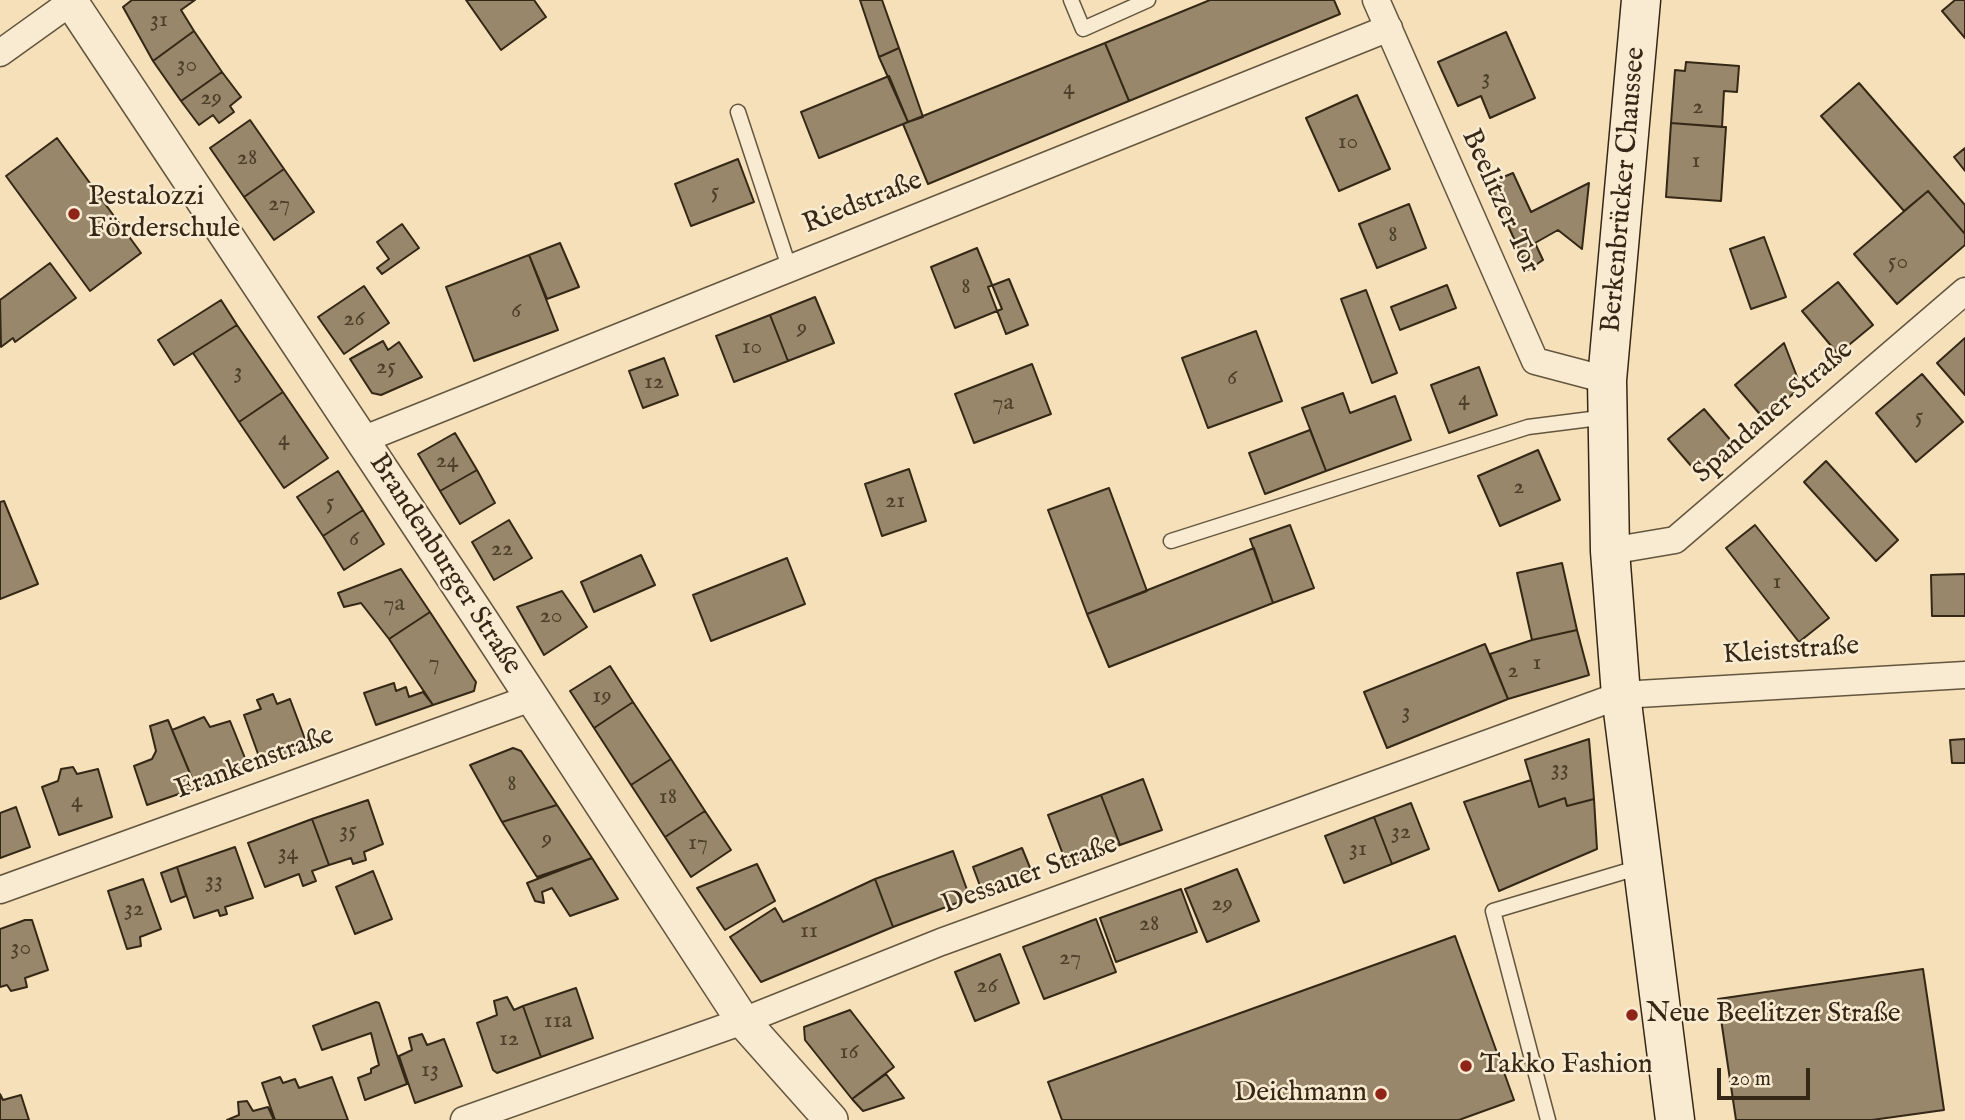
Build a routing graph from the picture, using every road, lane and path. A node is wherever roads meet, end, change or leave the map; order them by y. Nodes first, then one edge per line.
1 (1071, 0) edge
2 (1148, 0) edge
3 (1376, 0) edge
4 (1641, 0) edge
5 (72, 1) edge
6 (1389, 29) junction
7 (0, 53) edge
8 (738, 112) dead end
9 (789, 267) junction
10 (1965, 291) edge
11 (1608, 380) junction
12 (1608, 417) junction
13 (362, 440) junction
14 (1171, 541) dead end
15 (1610, 551) junction
16 (1965, 674) edge
17 (1621, 695) junction
18 (531, 698) junction
19 (1643, 867) junction
20 (0, 890) edge
21 (743, 1021) junction
22 (464, 1120) edge
23 (831, 1120) edge
24 (1548, 1120) edge
25 (1675, 1120) edge

1 - 2 lane
3 - 6 street, Beelitzer Tor
4 - 11 main road, Berkenbrücker Chaussee
5 - 7 street
5 - 13 street, Brandenburger Straße
6 - 9 street, Riedstraße
6 - 11 street, Beelitzer Tor
8 - 9 lane
9 - 13 street, Riedstraße
10 - 15 street, Spandauer Straße
11 - 12 main road
12 - 14 lane
12 - 15 main road
13 - 18 street, Brandenburger Straße
15 - 17 main road
16 - 17 street, Kleiststraße
17 - 19 main road
17 - 21 street, Dessauer Straße
18 - 20 street, Frankenstraße
18 - 21 street, Brandenburger Straße
19 - 24 lane
19 - 25 main road
21 - 22 street, Dessauer Straße
21 - 23 street, Brandenburger Straße

